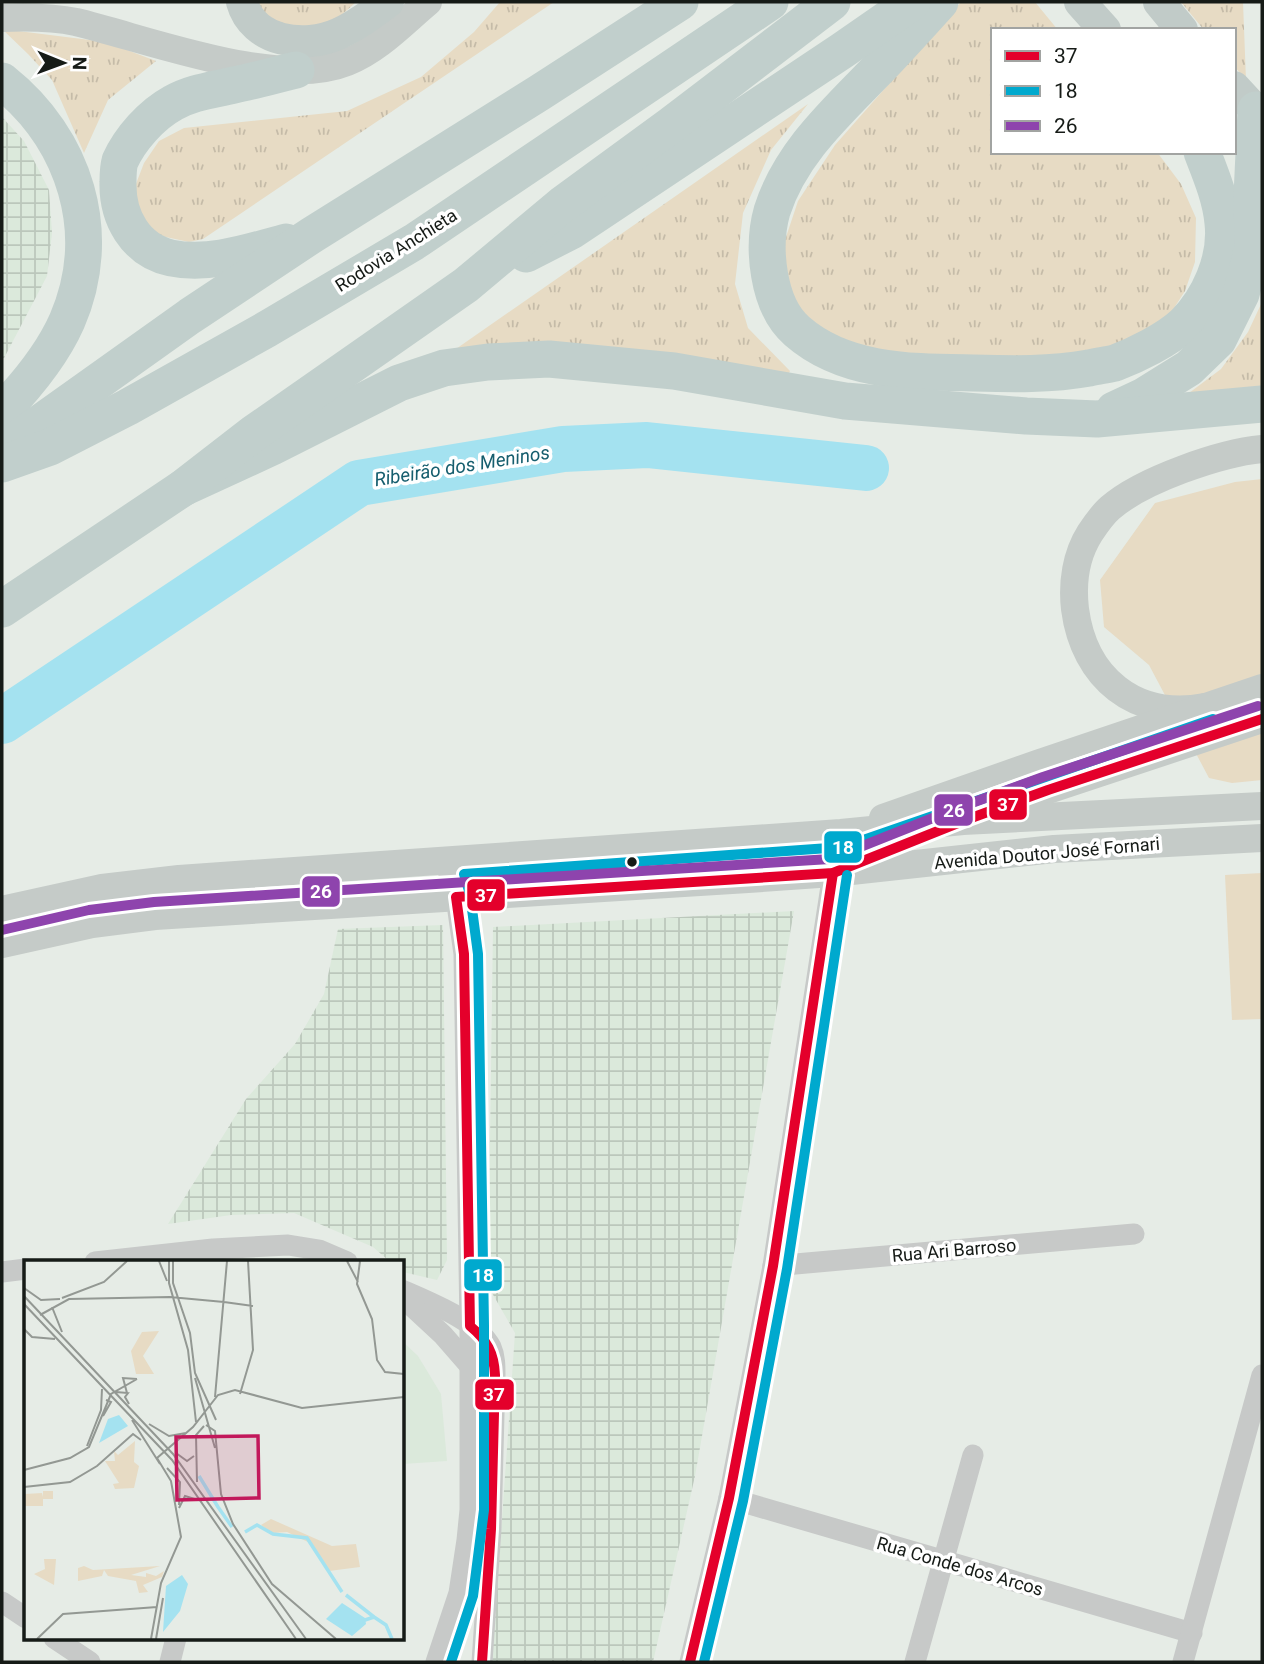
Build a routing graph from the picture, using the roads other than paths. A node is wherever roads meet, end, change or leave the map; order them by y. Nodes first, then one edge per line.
1 (242, 2) edge
2 (388, 2) edge
3 (428, 2) edge
4 (680, 2) edge
5 (770, 2) edge
6 (832, 2) edge
7 (912, 2) edge
8 (940, 2) edge
9 (1080, 2) edge
10 (1159, 2) edge
11 (2, 18) edge
12 (1103, 28) edge
13 (1180, 28) edge
14 (296, 70) junction
15 (2, 81) edge
16 (1251, 105) edge
17 (1203, 154) edge
18 (1214, 154) edge
19 (1257, 202) edge
20 (313, 235) junction
21 (466, 285) junction
22 (1262, 404) edge
23 (2, 411) edge
24 (1097, 419) junction
25 (1262, 449) edge
26 (2, 450) edge
27 (2, 464) edge
28 (183, 488) junction
29 (2, 609) edge
30 (1262, 688) edge
31 (1210, 716) junction
32 (1262, 719) edge
33 (1262, 806) edge
34 (963, 821) junction
35 (841, 833) junction
36 (1262, 838) edge
37 (445, 861) junction
38 (833, 873) junction
39 (456, 897) junction
40 (2, 910) edge
41 (2, 944) edge
42 (1134, 1234) dead end
43 (153, 1258) edge
44 (124, 1260) edge
45 (342, 1260) edge
46 (773, 1266) junction
47 (24, 1269) edge
48 (2, 1272) edge
49 (404, 1291) edge
50 (404, 1299) edge
51 (470, 1326) junction
52 (470, 1366) junction
53 (1262, 1376) edge
54 (1258, 1405) edge
55 (973, 1455) dead end
56 (729, 1498) junction
57 (943, 1561) junction
58 (2, 1602) edge
59 (24, 1617) edge
60 (1192, 1633) junction
61 (57, 1640) edge
62 (177, 1640) edge
63 (178, 1640) edge
64 (90, 1662) edge
65 (170, 1662) edge
66 (183, 1662) edge
67 (436, 1662) edge
68 (482, 1662) edge
69 (690, 1662) edge
70 (915, 1662) edge
71 (1183, 1662) edge

1 - 2 main road
3 - 14 street
4 - 20 highway
5 - 27 highway, Rodovia Anchieta
6 - 21 highway
7 - 21 highway
8 - 17 highway
9 - 12 main road
10 - 13 main road
11 - 14 street
14 - 20 highway
15 - 23 highway
16 - 19 highway
18 - 19 main road
19 - 24 highway
20 - 26 highway
21 - 28 highway
22 - 24 highway
24 - 28 highway
25 - 31 street
28 - 29 highway
30 - 31 street
31 - 32 street
31 - 34 street
31 - 35 street
33 - 34 street, Avenida Doutor José Fornari
34 - 35 street, Avenida Doutor José Fornari
34 - 38 street, Avenida Doutor José Fornari
35 - 37 street, Avenida Doutor José Fornari
35 - 38 street
36 - 38 street, Avenida Doutor José Fornari
37 - 39 street
37 - 40 street, Avenida Doutor José Fornari
38 - 39 street, Avenida Doutor José Fornari
38 - 46 street
39 - 41 street, Avenida Doutor José Fornari
39 - 51 street
42 - 46 street, Rua Ari Barroso
43 - 44 street
43 - 45 street
46 - 56 street
47 - 48 street
49 - 51 street
50 - 52 street
51 - 52 street
51 - 68 street
52 - 67 street
53 - 54 street
54 - 60 street
55 - 57 street
56 - 57 street, Rua Conde dos Arcos
56 - 69 street
57 - 60 street, Rua Conde dos Arcos
57 - 70 street
58 - 59 street
60 - 71 street
61 - 64 street
62 - 65 street
63 - 66 street

